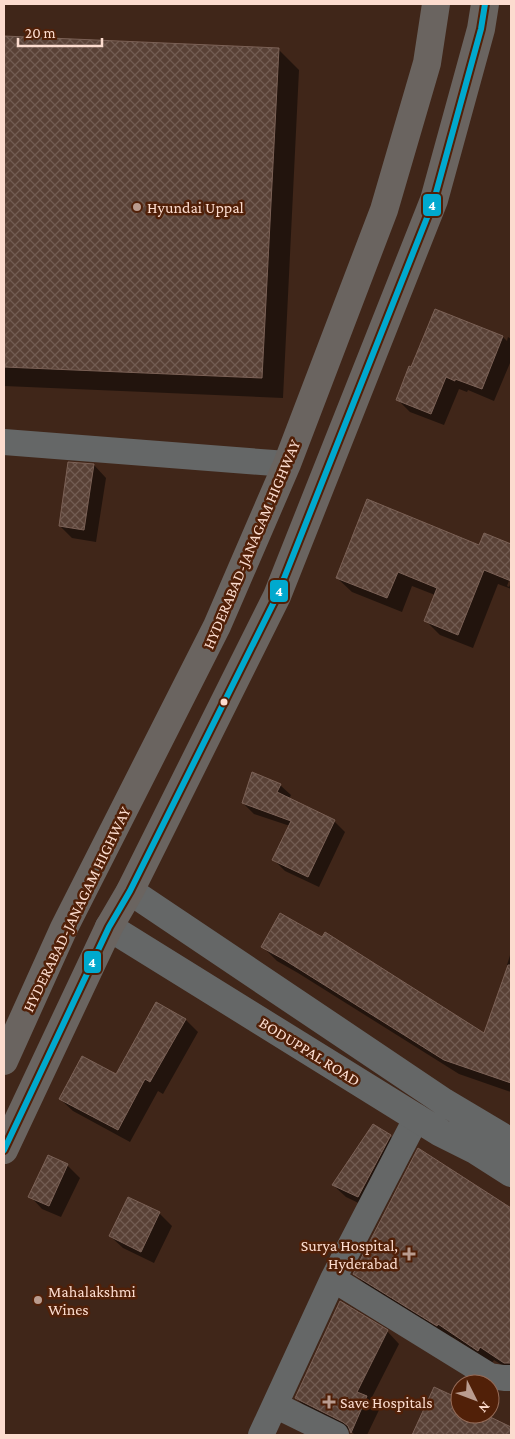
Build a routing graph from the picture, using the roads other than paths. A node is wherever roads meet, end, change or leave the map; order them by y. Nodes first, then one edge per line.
1 (436, 4) edge
2 (485, 4) edge
3 (311, 401) junction
4 (349, 413) junction
5 (4, 442) edge
6 (287, 464) junction
7 (130, 891) junction
8 (109, 927) junction
9 (4, 1061) edge
10 (417, 1117) junction
11 (511, 1142) edge
12 (4, 1150) edge
13 (511, 1172) edge
14 (333, 1279) junction
15 (511, 1378) edge
16 (274, 1405) junction
17 (261, 1435) edge
18 (336, 1435) edge

1 - 3 highway, HYDERABAD-JANAGAM HIGHWAY
2 - 4 highway
3 - 4 highway
3 - 6 highway, HYDERABAD-JANAGAM HIGHWAY
4 - 7 highway
5 - 6 street
6 - 9 highway, HYDERABAD-JANAGAM HIGHWAY
7 - 8 highway
7 - 11 street, BODUPPAL ROAD
8 - 10 street, BODUPPAL ROAD
8 - 12 highway
10 - 13 street, BODUPPAL ROAD
10 - 14 street
14 - 15 street
14 - 16 street
16 - 17 street
16 - 18 street

